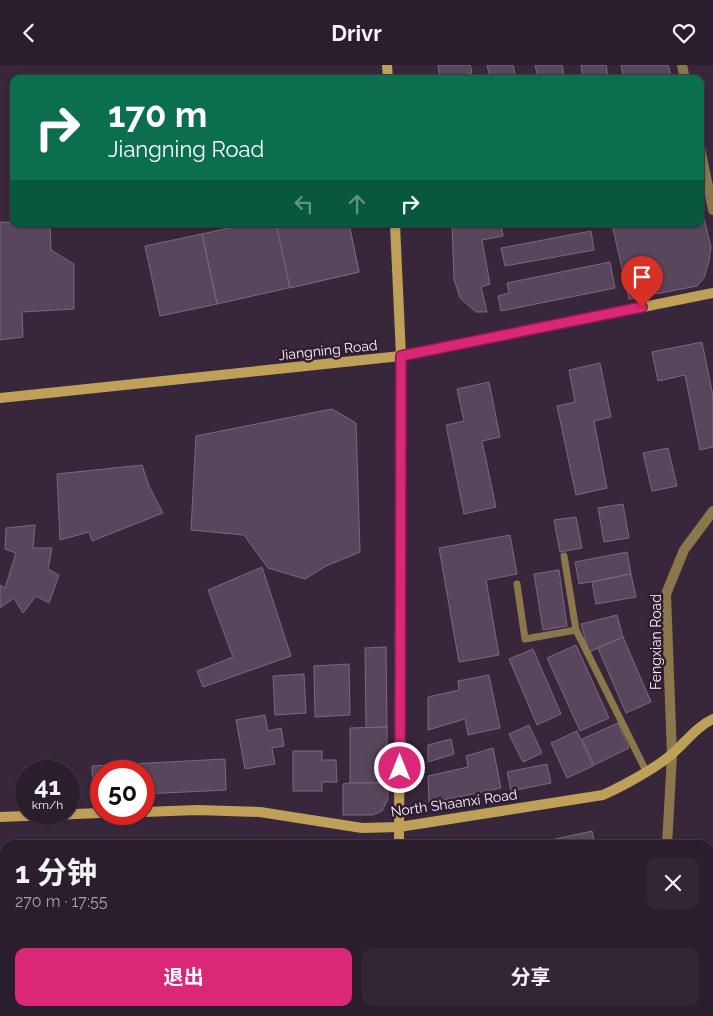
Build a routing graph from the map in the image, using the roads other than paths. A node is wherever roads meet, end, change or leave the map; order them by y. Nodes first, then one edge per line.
1 (704, 167) edge
2 (713, 210) edge
3 (395, 227) edge
4 (713, 293) edge
5 (401, 356) junction
6 (0, 398) edge
7 (713, 511) edge
8 (564, 556) dead end
9 (517, 584) dead end
10 (576, 630) junction
11 (713, 719) edge
12 (672, 755) junction
13 (646, 771) junction
14 (155, 812) edge
15 (90, 813) edge
16 (0, 817) edge
17 (399, 827) junction
18 (399, 840) edge
19 (666, 840) edge

1 - 2 street
3 - 5 main road
4 - 5 main road, Jiangning Road
5 - 6 main road, Jiangning Road
5 - 17 main road
7 - 12 street, Fengxian Road
8 - 10 lane
9 - 10 lane
10 - 13 lane
11 - 12 main road, North Shaanxi Road
12 - 13 main road, North Shaanxi Road
12 - 19 street, Fengxian Road
13 - 17 main road, North Shaanxi Road
14 - 17 main road, North Shaanxi Road
15 - 16 main road
17 - 18 main road

